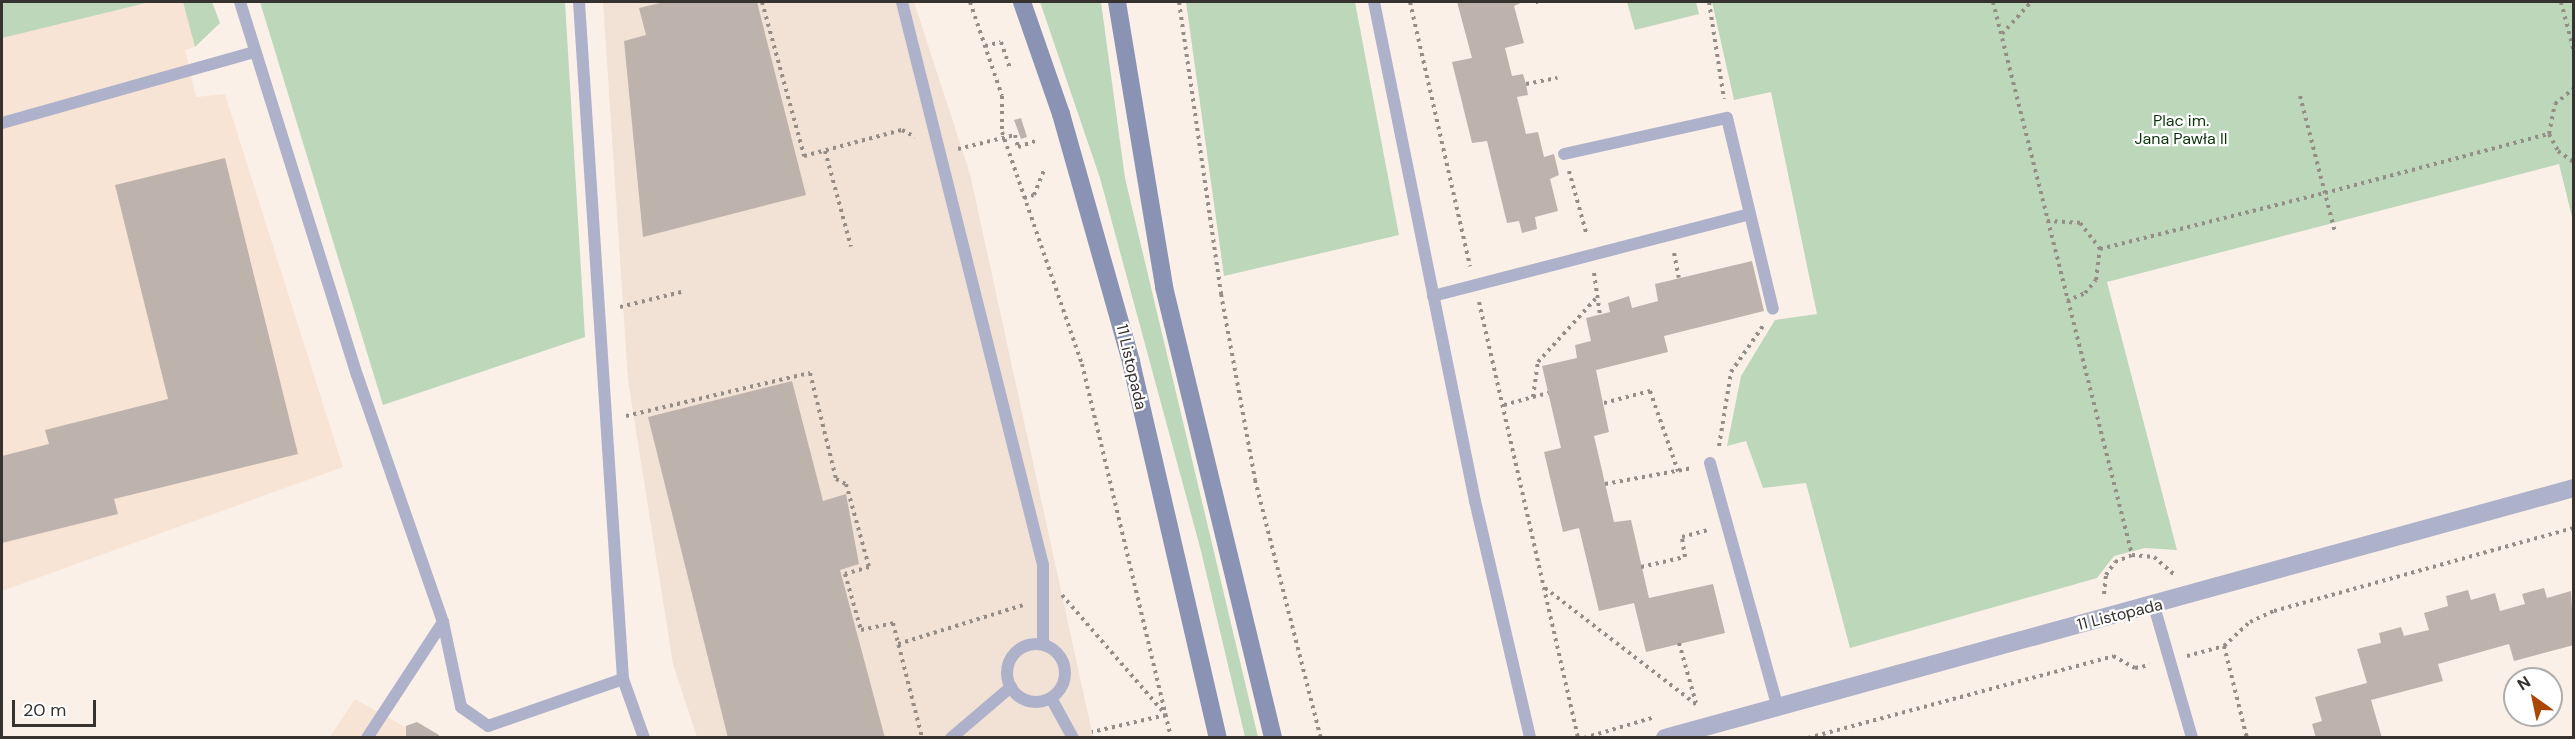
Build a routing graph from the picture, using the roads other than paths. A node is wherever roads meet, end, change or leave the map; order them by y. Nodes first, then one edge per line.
1 (240, 2) edge
2 (579, 2) edge
3 (902, 2) edge
4 (1022, 2) edge
5 (1117, 2) edge
6 (1374, 2) edge
7 (255, 52) junction
8 (2, 123) edge
9 (1564, 154) dead end
10 (1749, 214) junction
11 (1433, 296) junction
12 (1773, 309) road end
13 (1710, 463) road end
14 (2574, 488) edge
15 (2154, 606) junction
16 (443, 622) junction
17 (1043, 644) junction
18 (623, 679) junction
19 (1011, 687) junction
20 (1051, 698) junction
21 (1777, 704) junction
22 (367, 738) edge
23 (644, 738) edge
24 (951, 738) edge
25 (1073, 738) edge
26 (1218, 738) edge
27 (1273, 738) edge
28 (1530, 738) edge
29 (1665, 738) edge
30 (2192, 738) edge

1 - 7 lane
2 - 18 lane
3 - 17 lane
4 - 26 main road, 11 Listopada
5 - 27 main road
6 - 11 lane
7 - 8 lane
7 - 16 lane
9 - 10 lane
10 - 11 lane
10 - 12 lane
11 - 28 lane
13 - 21 lane
14 - 15 street, 11 Listopada
15 - 21 street, 11 Listopada
15 - 30 lane
16 - 18 lane
16 - 22 lane
17 - 19 lane
17 - 20 lane
18 - 23 lane
19 - 20 lane
19 - 24 lane
20 - 25 lane
21 - 29 street, 11 Listopada

